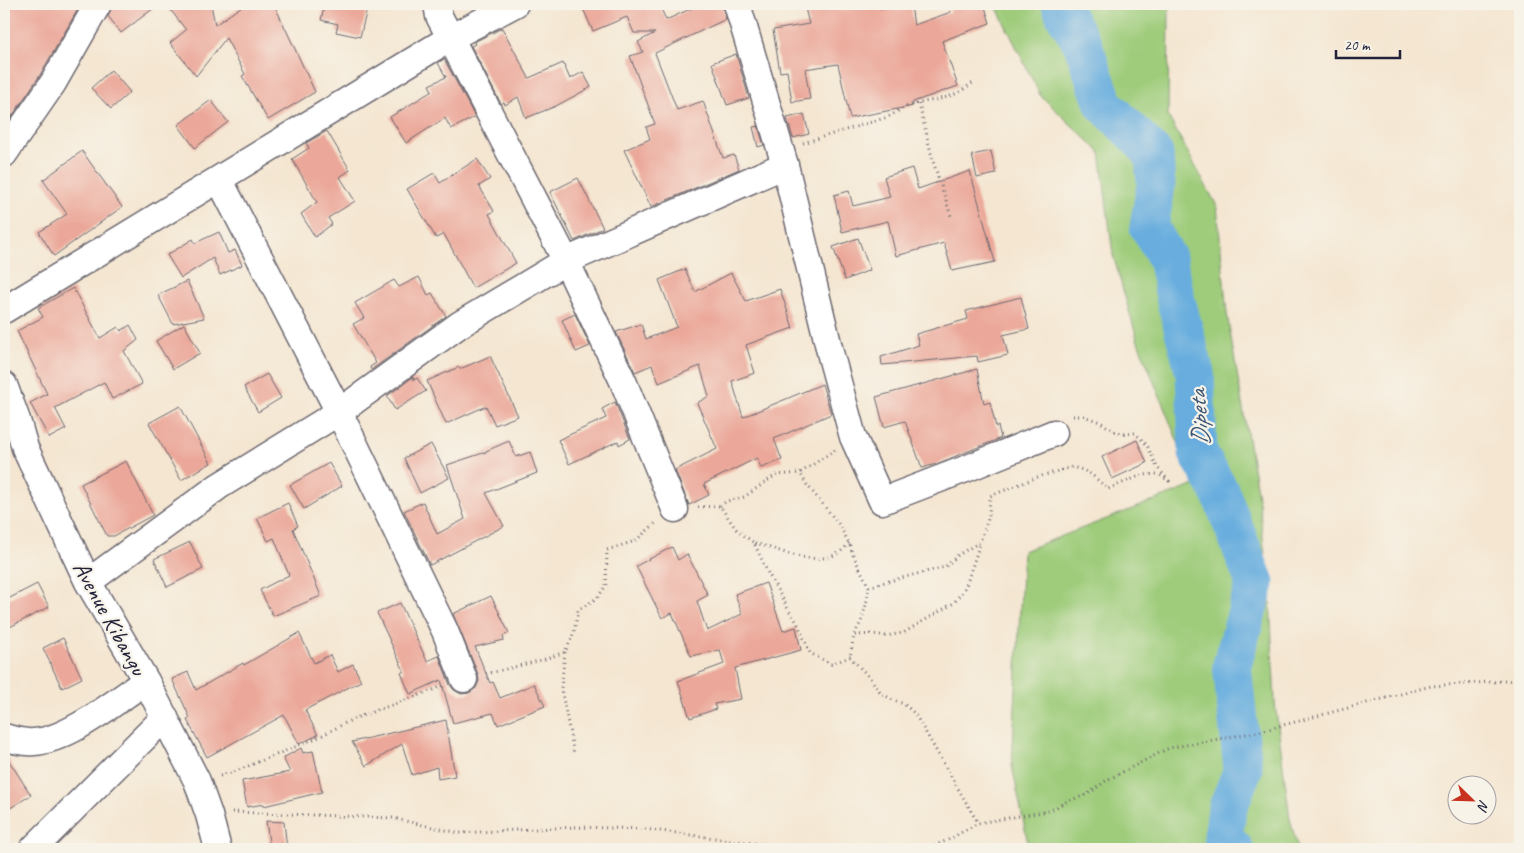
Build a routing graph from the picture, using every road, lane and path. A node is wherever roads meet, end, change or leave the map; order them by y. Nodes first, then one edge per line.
1 (98, 4) edge
2 (437, 4) edge
3 (515, 4) edge
4 (737, 4) edge
5 (450, 38) junction
6 (974, 82) dead end
7 (919, 104) junction
8 (4, 154) edge
9 (783, 157) junction
10 (218, 179) junction
11 (951, 216) dead end
12 (566, 261) junction
13 (4, 310) edge
14 (4, 385) edge
15 (339, 412) junction
16 (1054, 432) joint
17 (853, 437) junction
18 (800, 474) junction
19 (720, 506) junction
20 (675, 509) joint
21 (980, 542) junction
22 (754, 543) junction
23 (849, 544) junction
24 (88, 582) junction
25 (869, 587) junction
26 (854, 635) junction
27 (565, 652) dead end
28 (850, 657) junction
29 (464, 679) dead end
30 (1520, 680) edge
31 (146, 681) junction
32 (164, 717) junction
33 (4, 737) edge
34 (574, 754) dead end
35 (209, 815) junction
36 (978, 823) junction
37 (34, 849) edge
38 (218, 849) edge
39 (800, 849) edge
40 (835, 849) edge

1 - 8 street
2 - 5 street
3 - 5 street
4 - 9 street
5 - 10 street
5 - 12 street
6 - 7 path
7 - 9 path
7 - 11 path
9 - 12 street
9 - 17 street
10 - 13 street
10 - 15 street
12 - 15 street
12 - 20 street
14 - 24 street, Avenue Kibangu
15 - 24 street
15 - 29 street
16 - 17 street
16 - 21 path
17 - 18 path
18 - 19 path
18 - 23 path
19 - 20 path
19 - 22 path
21 - 25 path
21 - 26 path
22 - 23 path
22 - 28 path
23 - 25 path
24 - 31 street, Avenue Kibangu
25 - 26 path
26 - 28 path
27 - 34 path
28 - 36 path
30 - 36 path
31 - 32 street, Avenue Kibangu
31 - 33 street
32 - 35 street, Avenue Kibangu
32 - 37 street
35 - 38 street, Avenue Kibangu
35 - 39 path
36 - 40 path

